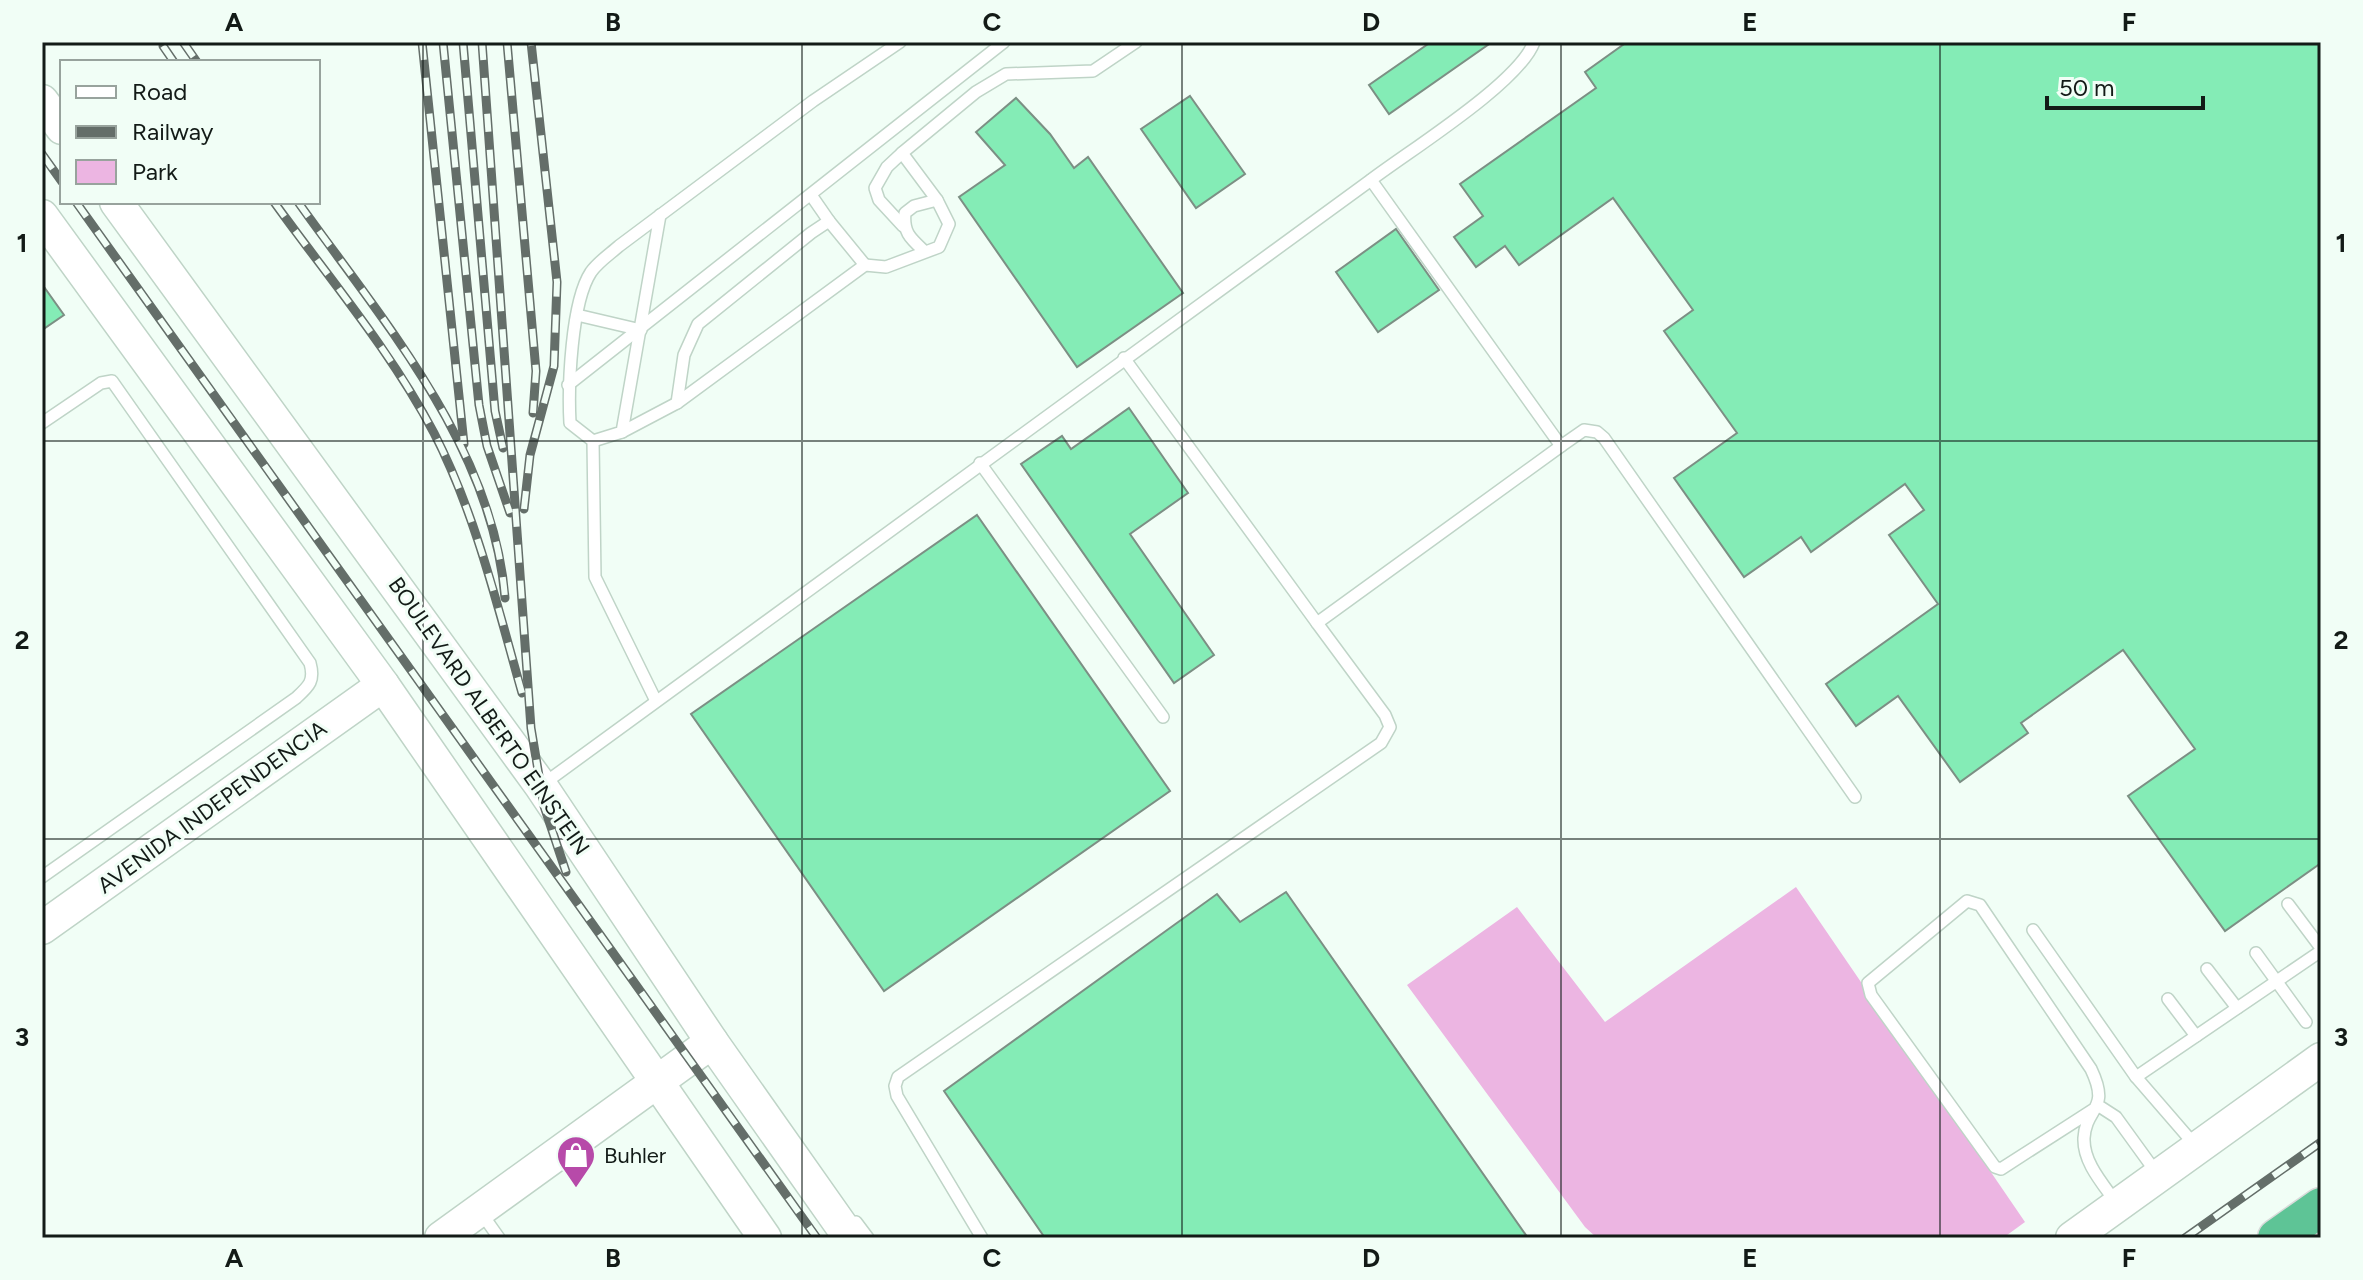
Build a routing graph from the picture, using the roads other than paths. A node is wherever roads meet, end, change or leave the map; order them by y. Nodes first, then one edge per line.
1 (900, 42) edge
2 (1004, 42) edge
3 (1136, 42) edge
4 (1534, 42) edge
5 (42, 101) edge
6 (60, 125) edge
7 (902, 153) junction
8 (1371, 180) junction
9 (811, 195) junction
10 (937, 200) junction
11 (117, 204) edge
12 (660, 215) junction
13 (42, 216) edge
14 (829, 221) junction
15 (903, 226) junction
16 (923, 250) junction
17 (865, 265) junction
18 (577, 315) junction
19 (641, 330) junction
20 (1124, 358) junction
21 (568, 385) junction
22 (677, 403) junction
23 (42, 423) edge
24 (622, 432) junction
25 (593, 441) junction
26 (1561, 446) junction
27 (980, 463) junction
28 (1317, 623) junction
29 (383, 685) junction
30 (656, 701) junction
31 (1163, 717) dead end
32 (541, 786) junction
33 (1855, 797) dead end
34 (42, 877) edge
35 (2288, 904) dead end
36 (42, 928) edge
37 (2033, 930) dead end
38 (2321, 950) edge
39 (2256, 953) dead end
40 (2207, 969) dead end
41 (2277, 981) junction
42 (2168, 999) dead end
43 (2237, 1008) junction
44 (2306, 1022) dead end
45 (2196, 1036) junction
46 (712, 1042) junction
47 (2321, 1059) edge
48 (741, 1060) dead end
49 (2136, 1077) junction
50 (657, 1082) junction
51 (2099, 1106) junction
52 (2197, 1148) junction
53 (2158, 1176) junction
54 (2117, 1205) junction
55 (2321, 1207) edge
56 (479, 1210) junction
57 (850, 1226) edge
58 (441, 1238) edge
59 (499, 1238) edge
60 (765, 1238) edge
61 (868, 1238) edge
62 (982, 1238) edge
63 (2072, 1238) edge
64 (2277, 1238) edge

1 - 12 lane
2 - 9 lane
3 - 7 lane
4 - 8 lane
5 - 6 main road
7 - 10 lane
7 - 15 lane
8 - 20 lane
8 - 26 lane
9 - 14 lane
9 - 19 lane
10 - 15 lane
10 - 16 lane
11 - 32 main road, BOULEVARD ALBERTO EINSTEIN
12 - 18 lane
12 - 19 lane
13 - 29 main road
14 - 17 lane
14 - 22 lane
15 - 16 lane
16 - 17 lane
17 - 22 lane
18 - 19 lane
18 - 21 lane
19 - 21 lane
19 - 24 lane
20 - 27 lane
20 - 28 lane
21 - 25 lane
22 - 24 lane
23 - 34 lane
24 - 25 lane
25 - 30 lane
26 - 28 lane
26 - 33 lane
27 - 30 lane
27 - 31 lane
28 - 62 lane
29 - 36 main road, AVENIDA INDEPENDENCIA
29 - 50 main road
30 - 32 lane
32 - 46 main road, BOULEVARD ALBERTO EINSTEIN
35 - 38 lane
37 - 49 lane
38 - 41 lane
39 - 41 lane
40 - 43 lane
41 - 43 lane
41 - 44 lane
42 - 45 lane
43 - 45 lane
45 - 49 lane
46 - 48 lane
46 - 50 main road
46 - 57 main road, BOULEVARD ALBERTO EINSTEIN
47 - 52 main road
49 - 52 lane
50 - 56 main road
50 - 60 main road
51 - 51 lane
51 - 53 lane
51 - 54 lane
52 - 53 main road
53 - 54 main road
54 - 63 main road
55 - 64 highway
56 - 58 main road
56 - 59 lane
57 - 61 lane

